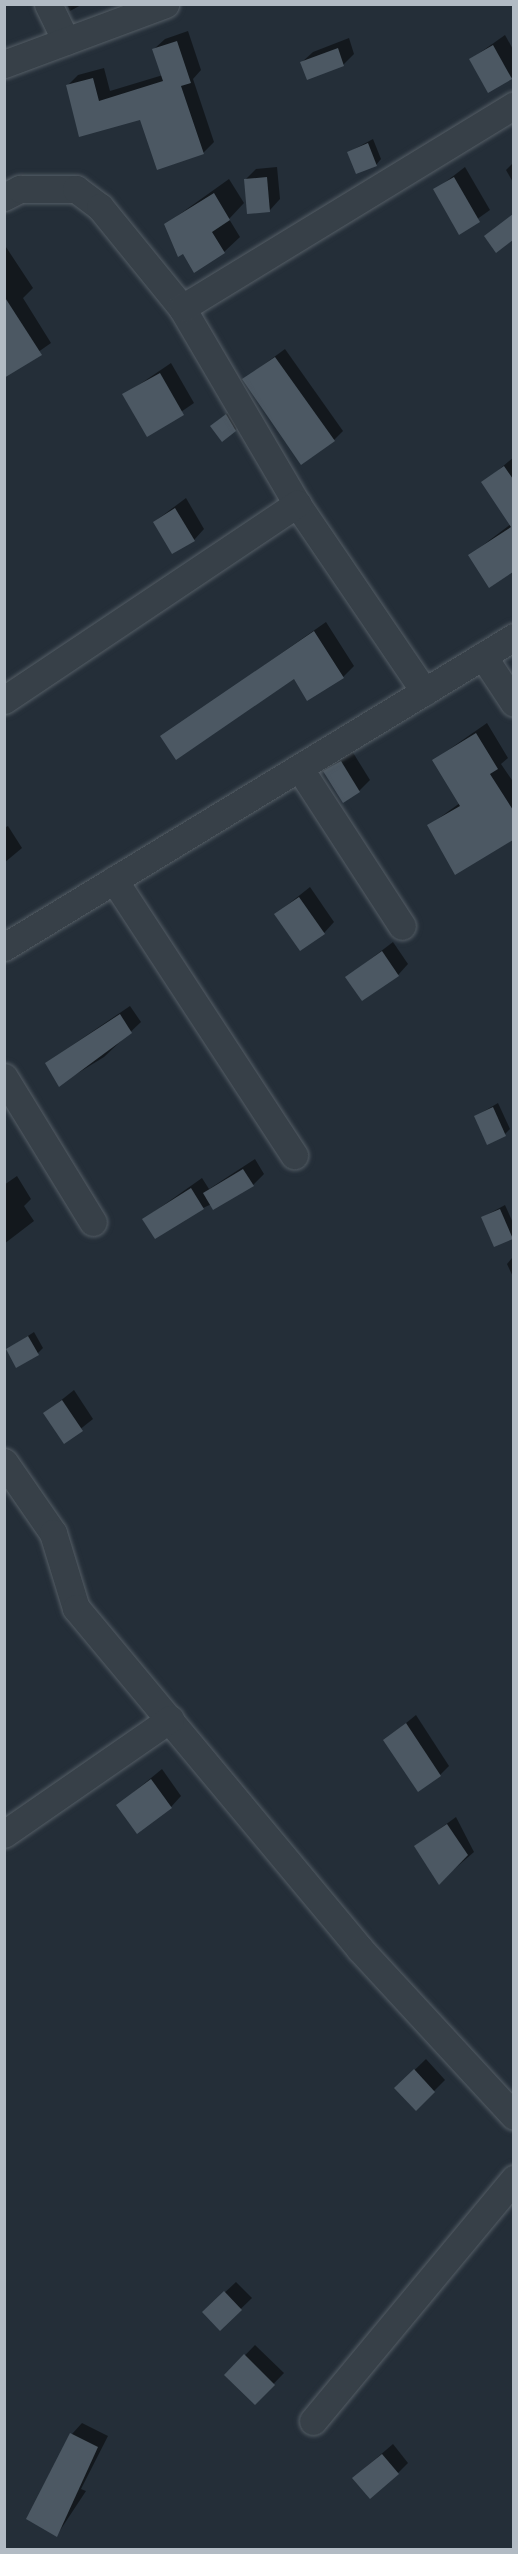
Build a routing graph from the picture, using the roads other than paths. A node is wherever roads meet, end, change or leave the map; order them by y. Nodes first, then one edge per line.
1 (48, 4) edge
2 (165, 4) edge
3 (66, 41) junction
4 (4, 64) edge
5 (513, 105) edge
6 (4, 196) edge
7 (182, 308) junction
8 (297, 504) junction
9 (513, 637) edge
10 (483, 656) junction
11 (425, 692) junction
12 (4, 700) edge
13 (513, 703) edge
14 (300, 769) junction
15 (114, 880) junction
16 (402, 926) dead end
17 (4, 947) edge
18 (4, 1077) edge
19 (294, 1155) dead end
20 (93, 1222) dead end
21 (4, 1462) edge
22 (170, 1719) junction
23 (4, 1834) edge
24 (513, 2116) edge
25 (513, 2179) edge
26 (313, 2421) dead end

1 - 3 street
2 - 3 street
3 - 4 street
5 - 7 street
6 - 7 street
7 - 8 street
8 - 11 street
8 - 12 street
9 - 10 street
10 - 11 street
10 - 13 street
11 - 14 street
14 - 15 street
14 - 16 street
15 - 17 street
15 - 19 street
18 - 20 street
21 - 22 street
22 - 23 street
22 - 24 street
25 - 26 street

